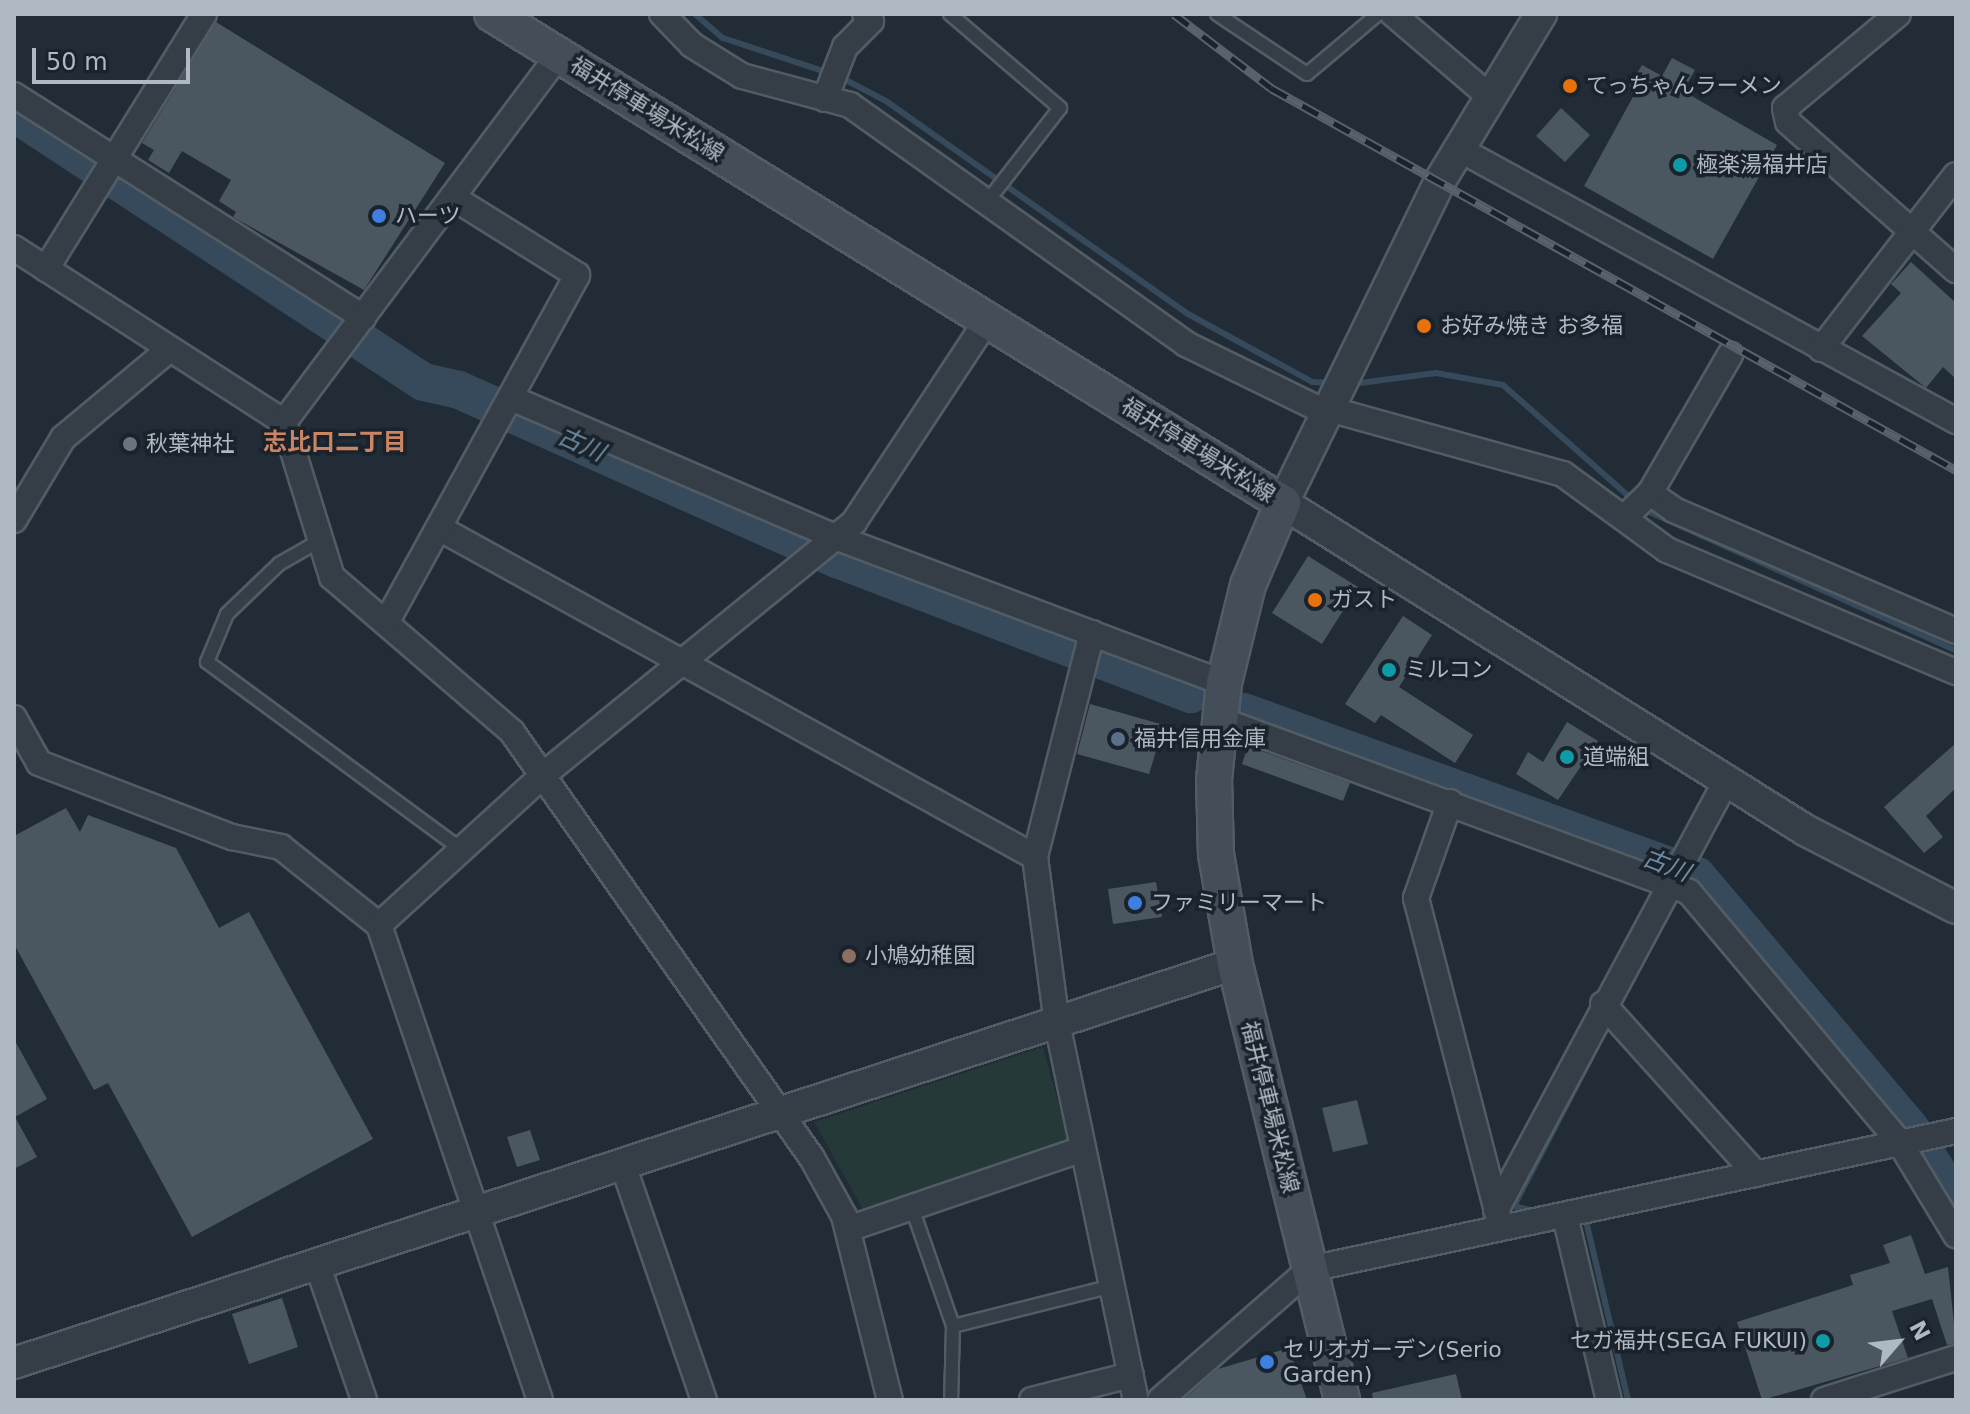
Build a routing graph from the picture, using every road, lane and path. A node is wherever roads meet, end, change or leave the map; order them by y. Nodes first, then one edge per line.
1 (492, 14) edge
2 (662, 14) edge
3 (950, 14) edge
4 (1217, 14) edge
5 (1378, 14) edge
6 (1393, 14) edge
7 (1541, 14) edge
8 (1898, 14) edge
9 (201, 15) edge
10 (872, 16) edge
11 (559, 55) junction
12 (14, 95) edge
13 (1488, 95) junction
14 (825, 99) junction
15 (1459, 149) junction
16 (114, 159) junction
17 (1956, 175) edge
18 (452, 197) junction
19 (986, 203) junction
20 (1911, 233) junction
21 (14, 248) edge
22 (46, 269) junction
23 (1956, 270) edge
24 (363, 317) junction
25 (988, 319) junction
26 (170, 349) junction
27 (1821, 349) junction
28 (1730, 355) dead end
29 (511, 398) junction
30 (1324, 409) junction
31 (1956, 421) edge
32 (284, 422) junction
33 (1650, 493) junction
34 (1283, 503) junction
35 (1625, 517) junction
36 (14, 520) edge
37 (439, 528) junction
38 (838, 538) junction
39 (321, 540) junction
40 (386, 623) junction
41 (1956, 631) edge
42 (1092, 633) junction
43 (681, 665) junction
44 (1956, 672) edge
45 (1224, 683) junction
46 (14, 718) edge
47 (1218, 719) junction
48 (543, 775) junction
49 (1726, 781) junction
50 (1450, 802) junction
51 (462, 850) junction
52 (1035, 857) junction
53 (1667, 880) junction
54 (1956, 908) edge
55 (379, 925) junction
56 (1235, 964) junction
57 (1603, 1004) junction
58 (1057, 1023) junction
59 (783, 1113) junction
60 (1956, 1131) edge
61 (1900, 1143) junction
62 (1083, 1149) junction
63 (623, 1165) junction
64 (1756, 1174) junction
65 (912, 1208) junction
66 (477, 1212) junction
67 (1565, 1216) junction
68 (1499, 1220) junction
69 (848, 1229) junction
70 (1956, 1235) edge
71 (317, 1264) junction
72 (1310, 1269) junction
73 (1112, 1286) junction
74 (953, 1326) junction
75 (1956, 1358) edge
76 (14, 1363) edge
77 (1131, 1375) junction
78 (364, 1400) edge
79 (540, 1400) edge
80 (704, 1400) edge
81 (890, 1400) edge
82 (951, 1400) edge
83 (1032, 1400) edge
84 (1136, 1400) edge
85 (1160, 1400) edge
86 (1342, 1400) edge
87 (1609, 1400) edge
88 (1824, 1400) edge

1 - 11 main road, 福井停車場米松線
2 - 14 street
3 - 19 lane
4 - 5 lane
6 - 13 street
7 - 13 street
8 - 20 street
9 - 16 street
10 - 14 street
11 - 18 street
11 - 25 main road, 福井停車場米松線
12 - 16 street
13 - 15 street
14 - 19 street
15 - 27 street
15 - 30 street
16 - 22 street
16 - 24 street
17 - 20 street
18 - 24 street
18 - 29 street
19 - 30 street
20 - 23 street
20 - 27 street
21 - 22 street
22 - 26 street
24 - 32 street
25 - 34 main road, 福井停車場米松線
25 - 38 street
26 - 32 street
26 - 36 street
27 - 31 street
28 - 33 street
29 - 37 street
29 - 38 street
30 - 34 street
30 - 35 street
32 - 39 street
33 - 35 street
33 - 41 street
34 - 45 main road, 福井停車場米松線
34 - 49 street
35 - 44 street
37 - 40 street
37 - 43 street
38 - 42 street
38 - 43 street
39 - 40 street
39 - 51 lane
40 - 48 street
42 - 45 street
42 - 52 street
43 - 48 street
43 - 52 street
45 - 47 main road, 福井停車場米松線
46 - 55 street
47 - 50 street
47 - 56 main road, 福井停車場米松線
48 - 51 street
48 - 59 street
49 - 53 street
49 - 54 street
50 - 53 street
50 - 68 street
51 - 55 street
52 - 58 street
53 - 57 street
53 - 61 street
55 - 66 street
56 - 58 street
56 - 72 main road, 福井停車場米松線
57 - 64 street
57 - 68 street
58 - 59 street
58 - 62 street
59 - 63 street
59 - 69 street
60 - 61 street
61 - 64 street
61 - 70 street
62 - 65 street
62 - 73 street
63 - 66 street
63 - 80 street
64 - 67 street
65 - 69 street
65 - 74 lane
66 - 71 street
66 - 79 street
67 - 68 street
67 - 87 street
68 - 72 street
69 - 81 street
71 - 76 street
71 - 78 street
72 - 85 street
72 - 86 main road, 福井停車場米松線
73 - 74 lane
73 - 77 street
74 - 82 lane
75 - 88 street
77 - 83 street
77 - 84 street

